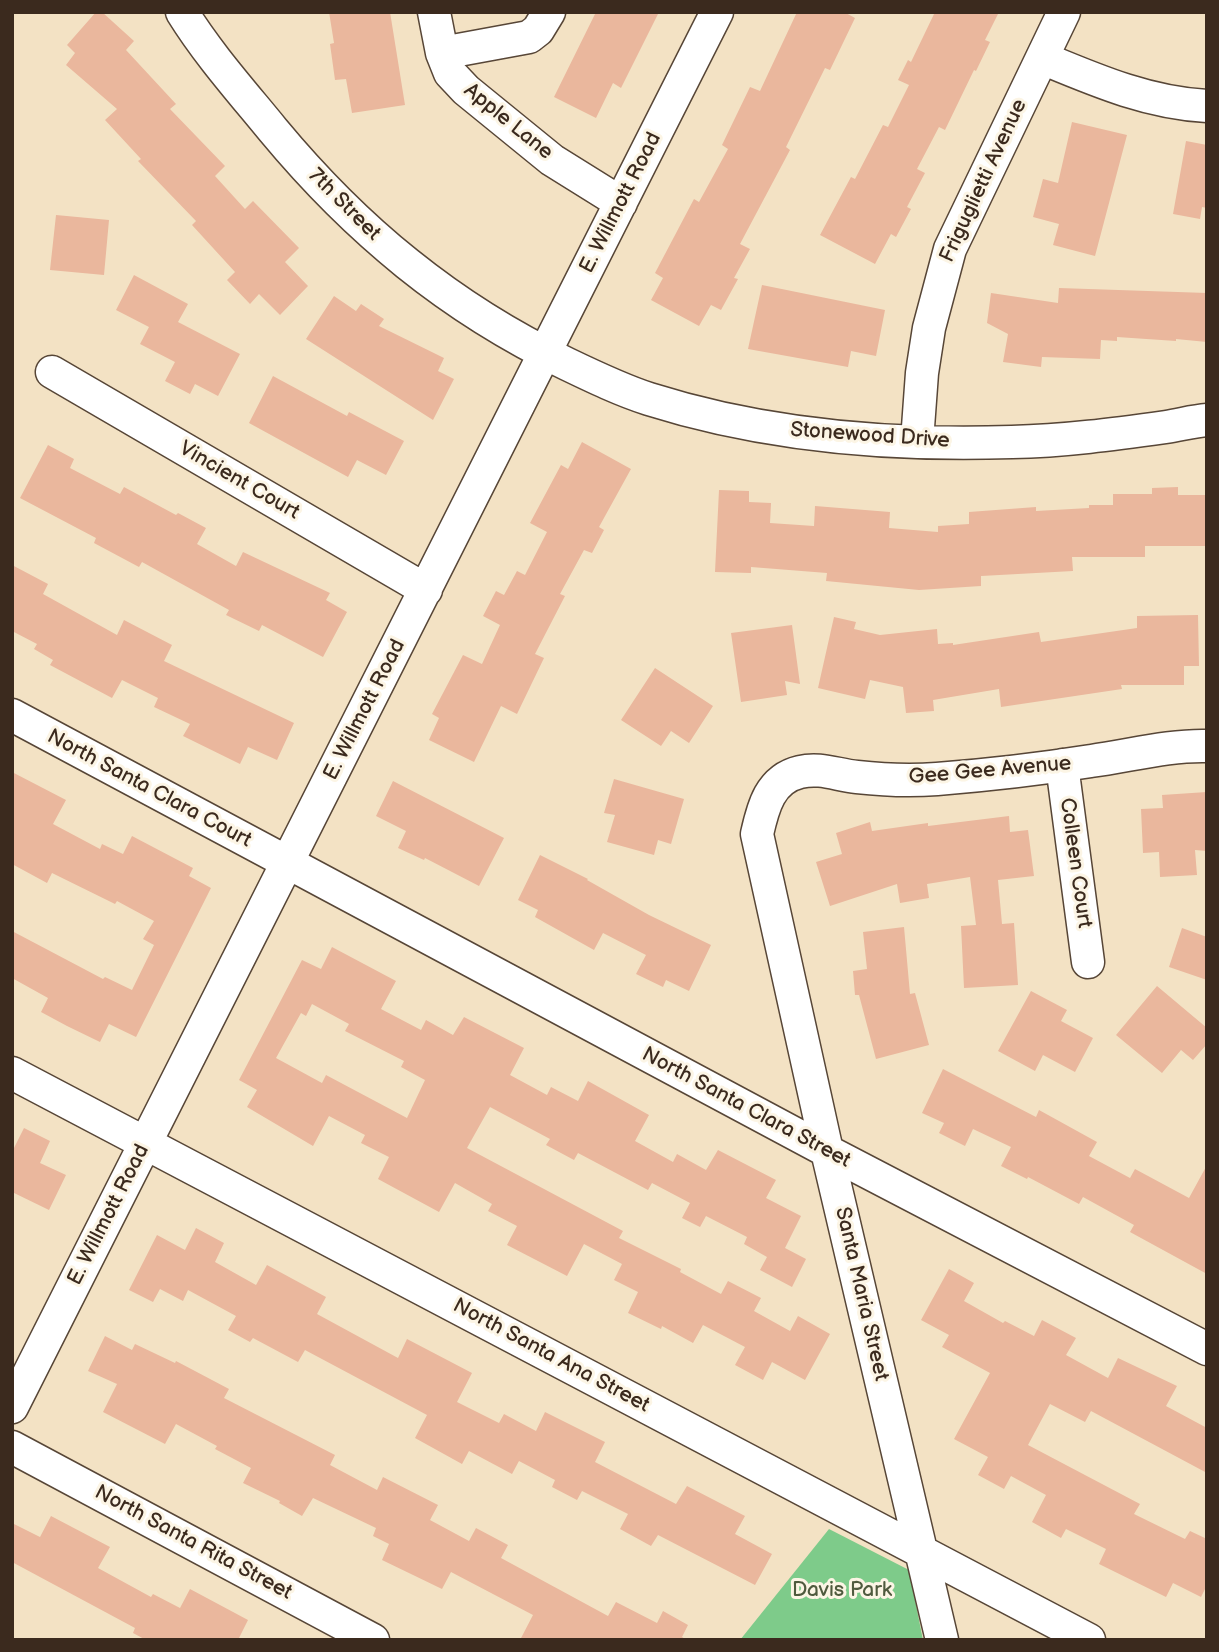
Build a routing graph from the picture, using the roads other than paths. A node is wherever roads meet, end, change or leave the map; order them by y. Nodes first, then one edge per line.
1 (182, 12) edge
2 (434, 12) edge
3 (549, 12) edge
4 (717, 12) edge
5 (1064, 12) edge
6 (442, 53) junction
7 (1042, 58) junction
8 (1207, 106) edge
9 (621, 202) junction
10 (545, 353) junction
11 (52, 372) dead end
12 (1207, 420) edge
13 (917, 441) junction
14 (426, 590) junction
15 (12, 715) edge
16 (1207, 746) edge
17 (1062, 765) junction
18 (775, 785) joint
19 (286, 863) junction
20 (1088, 962) dead end
21 (12, 1073) edge
22 (146, 1142) junction
23 (827, 1151) junction
24 (1207, 1349) edge
25 (12, 1407) edge
26 (12, 1447) edge
27 (922, 1552) junction
28 (373, 1640) edge
29 (942, 1640) edge
30 (1089, 1640) edge

1 - 10 street, 7th Street
2 - 6 street, Apple Lane
3 - 6 street
4 - 9 street, E. Willmott Road
5 - 7 street, Friguglietti Avenue
6 - 9 street, Apple Lane
7 - 8 street
7 - 13 street, Friguglietti Avenue
9 - 10 street, E. Willmott Road
10 - 13 street, Stonewood Drive
10 - 14 street, E. Willmott Road
11 - 14 street, Vincient Court
12 - 13 street, Stonewood Drive
14 - 19 street, E. Willmott Road
15 - 19 street, North Santa Clara Court
16 - 17 street, Gee Gee Avenue
17 - 18 street, Gee Gee Avenue
17 - 20 street, Colleen Court
18 - 23 street, Santa Maria Street
19 - 22 street, E. Willmott Road
19 - 23 street, North Santa Clara Street
21 - 22 street, North Santa Ana Street
22 - 25 street, E. Willmott Road
22 - 27 street, North Santa Ana Street
23 - 24 street, North Santa Clara Street
23 - 27 street, Santa Maria Street
26 - 28 street, North Santa Rita Street
27 - 29 street, Santa Maria Street
27 - 30 street, North Santa Ana Street

